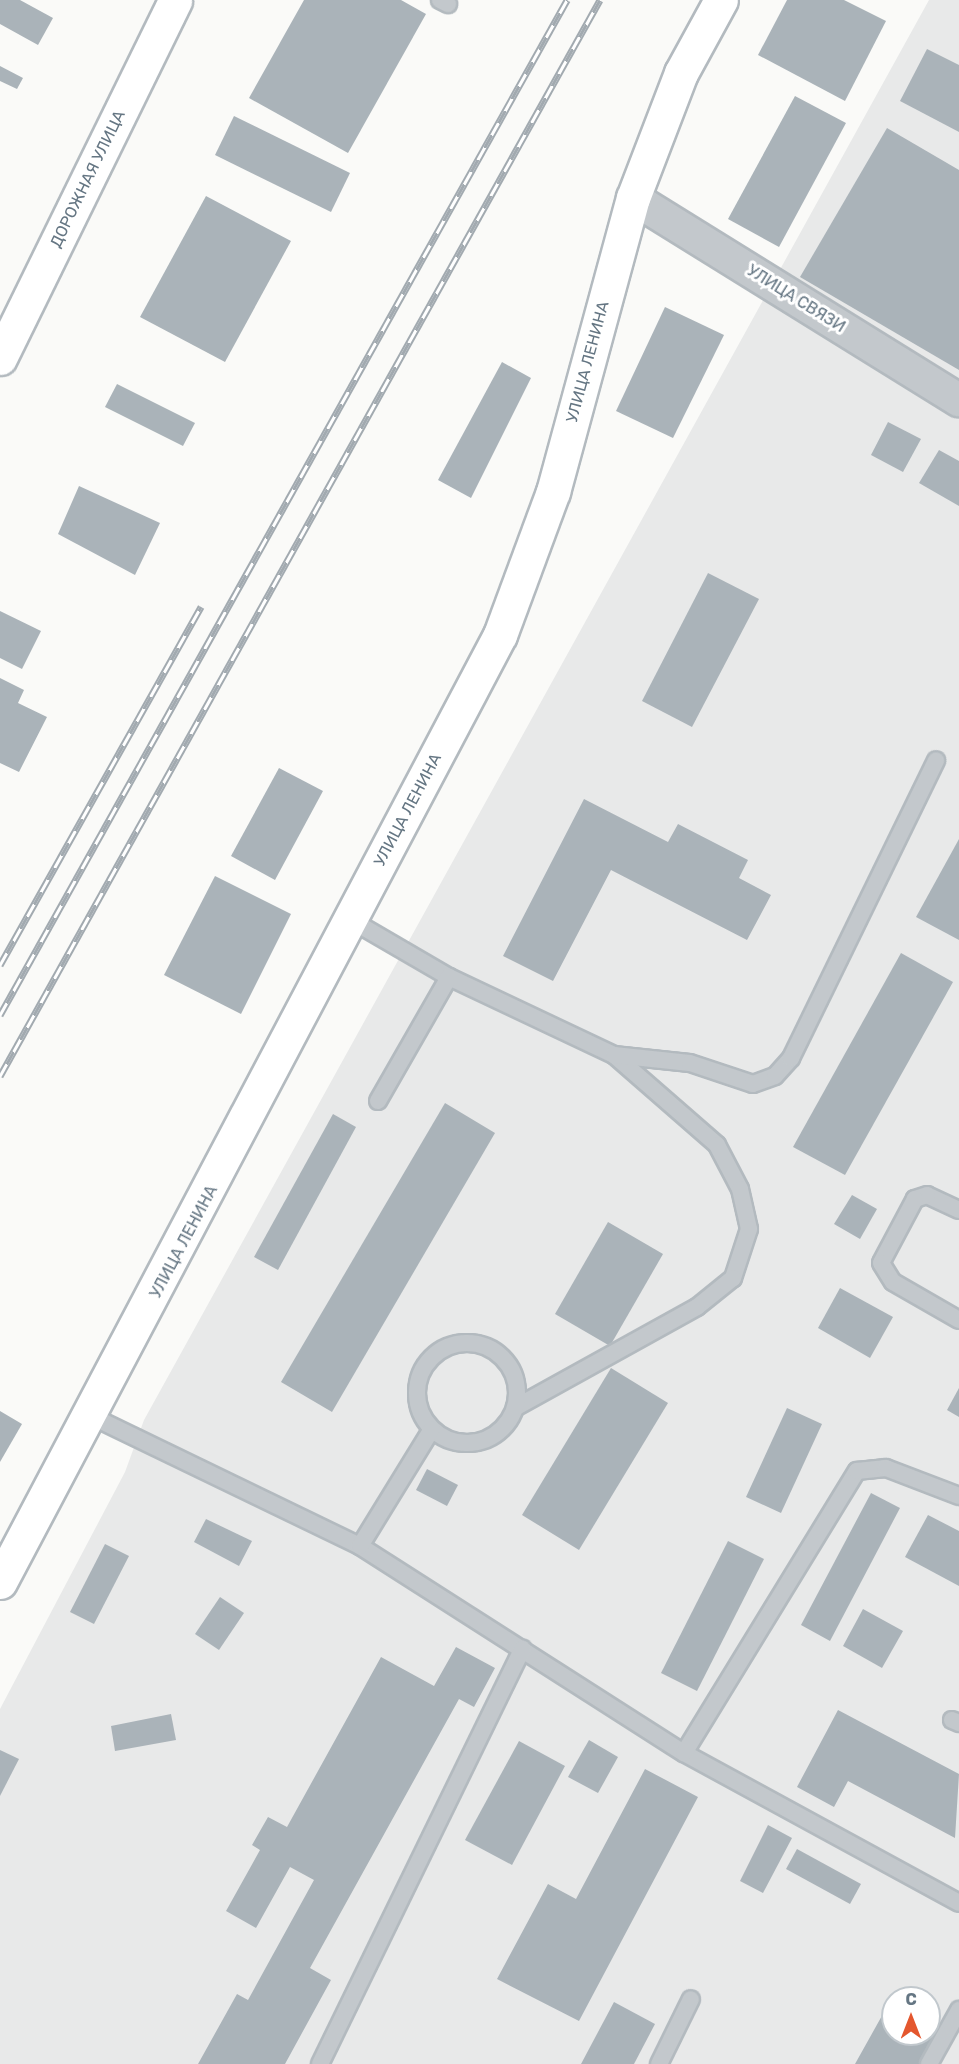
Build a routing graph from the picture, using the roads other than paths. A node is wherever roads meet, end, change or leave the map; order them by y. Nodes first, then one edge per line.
1 (175, 0) edge
2 (721, 0) edge
3 (633, 198) junction
4 (0, 358) edge
5 (959, 400) edge
6 (936, 761) dead end
7 (351, 920) junction
8 (449, 977) junction
9 (614, 1055) junction
10 (378, 1101) dead end
11 (959, 1210) edge
12 (959, 1320) edge
13 (514, 1408) junction
14 (91, 1416) junction
15 (432, 1429) junction
16 (959, 1496) edge
17 (360, 1546) junction
18 (0, 1582) edge
19 (522, 1649) junction
20 (684, 1752) junction
21 (959, 1903) edge
22 (692, 1999) dead end
23 (959, 2010) edge
24 (320, 2064) edge
25 (659, 2064) edge
26 (929, 2064) edge

1 - 4 street, ДОРОЖНАЯ УЛИЦА
2 - 3 street, УЛИЦА ЛЕНИНА
3 - 5 street, УЛИЦА СВЯЗИ
3 - 7 street, УЛИЦА ЛЕНИНА
6 - 9 lane
7 - 8 lane
7 - 14 street, УЛИЦА ЛЕНИНА
8 - 9 lane
8 - 10 lane
9 - 13 lane
11 - 12 lane
13 - 15 lane
13 - 15 lane
14 - 17 lane
14 - 18 street, УЛИЦА ЛЕНИНА
15 - 17 lane
16 - 20 lane
17 - 19 lane
19 - 20 lane
19 - 24 lane
20 - 21 lane
22 - 25 lane
23 - 26 lane

